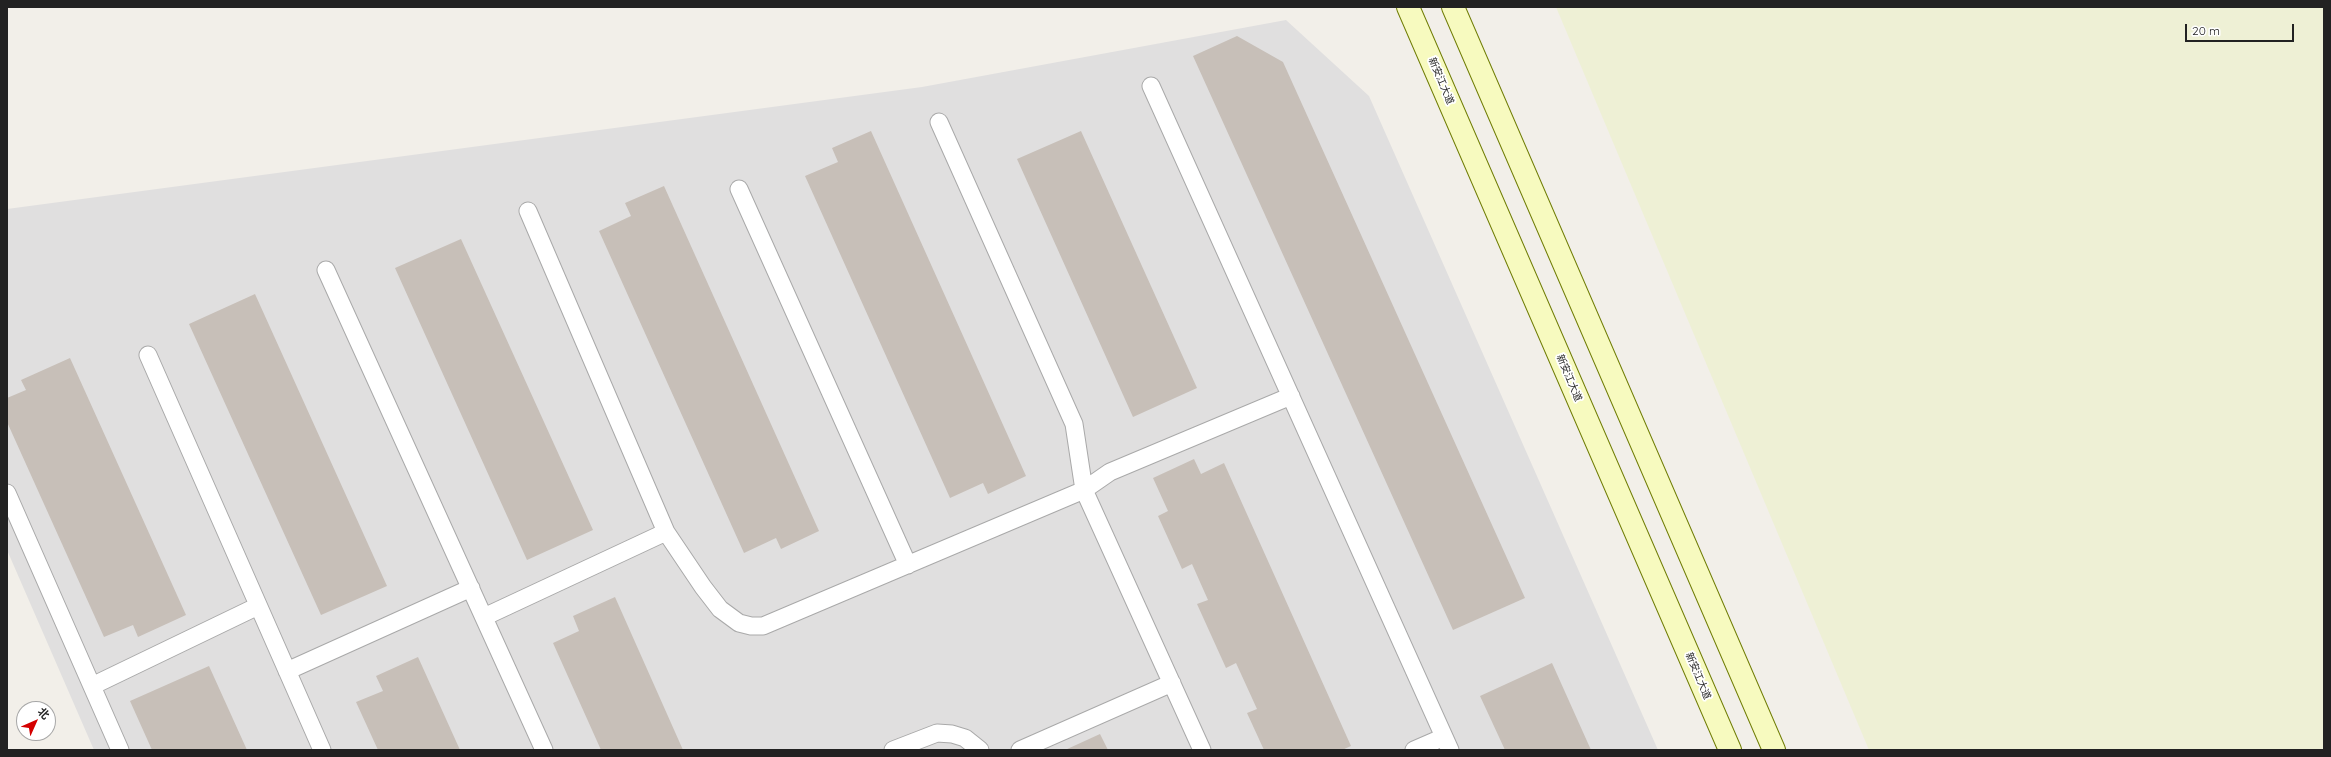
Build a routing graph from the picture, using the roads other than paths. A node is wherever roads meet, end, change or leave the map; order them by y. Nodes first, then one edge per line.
1 (1408, 7) edge
2 (1453, 7) edge
3 (1151, 86) dead end
4 (939, 122) dead end
5 (739, 188) dead end
6 (528, 211) dead end
7 (326, 270) dead end
8 (148, 355) dead end
9 (1290, 396) junction
10 (1084, 490) junction
11 (7, 494) edge
12 (666, 532) junction
13 (908, 565) junction
14 (471, 588) junction
15 (258, 606) junction
16 (484, 618) junction
17 (287, 671) junction
18 (1172, 683) junction
19 (92, 686) junction
20 (1447, 743) edge
21 (120, 750) edge
22 (322, 750) edge
23 (544, 750) edge
24 (893, 750) edge
25 (980, 750) edge
26 (1020, 750) edge
27 (1202, 750) edge
28 (1414, 750) edge
29 (1730, 750) edge
30 (1774, 750) edge

1 - 29 main road, 新安江大道
2 - 30 main road
3 - 9 lane
4 - 10 lane
5 - 13 lane
6 - 12 lane
7 - 14 lane
8 - 15 lane
9 - 10 lane
9 - 20 lane
10 - 13 lane
10 - 18 lane
11 - 19 lane
12 - 13 lane
12 - 16 lane
14 - 16 lane
14 - 17 lane
15 - 17 lane
15 - 19 lane
16 - 23 lane
17 - 22 lane
18 - 26 lane
18 - 27 lane
19 - 21 lane
20 - 28 lane
24 - 25 lane

